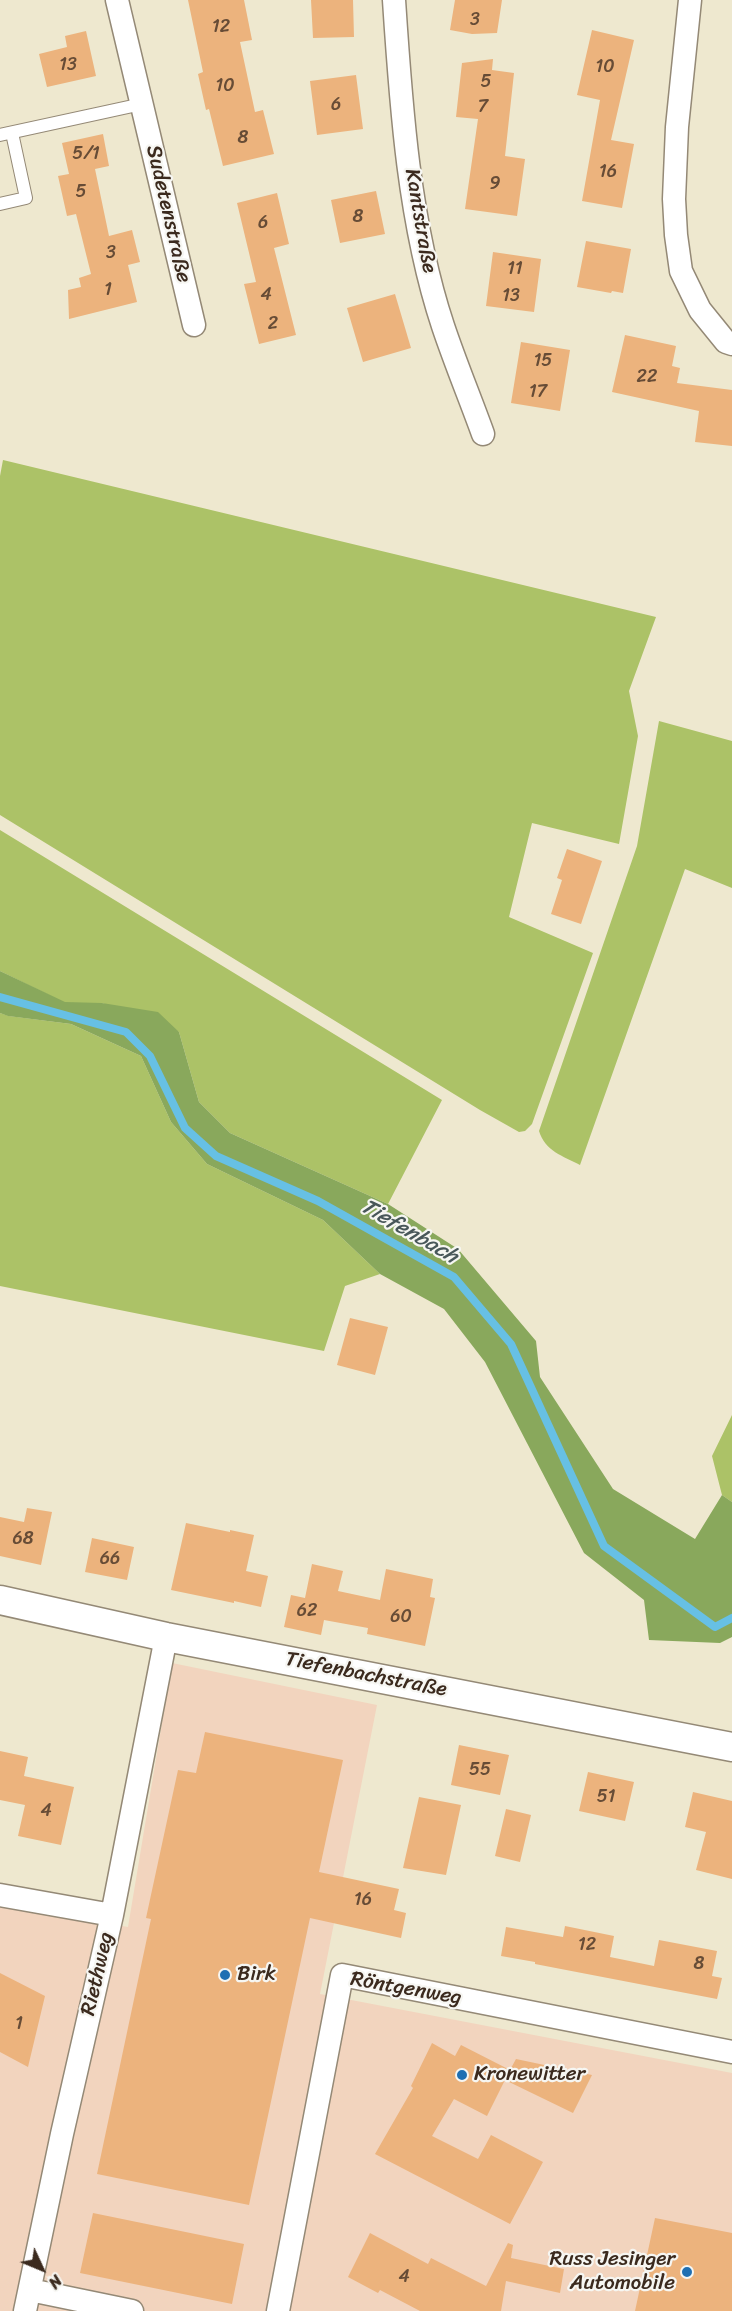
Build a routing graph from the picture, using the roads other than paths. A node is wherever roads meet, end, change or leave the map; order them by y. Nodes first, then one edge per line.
1 (117, 0) edge
2 (394, 0) edge
3 (690, 0) edge
4 (142, 104) junction
5 (6, 134) edge
6 (0, 204) edge
7 (194, 325) dead end
8 (732, 344) edge
9 (483, 434) dead end
10 (0, 1600) edge
11 (166, 1636) junction
12 (732, 1748) edge
13 (0, 1896) edge
14 (112, 1915) junction
15 (732, 2052) edge
16 (28, 2301) edge
17 (132, 2311) edge
18 (278, 2311) edge

1 - 4 street, Sudetenstraße
2 - 9 street, Kantstraße
3 - 8 street
4 - 5 lane
4 - 7 street, Sudetenstraße
5 - 6 lane
10 - 11 street, Tiefenbachstraße
11 - 12 street, Tiefenbachstraße
11 - 14 street, Riethweg
13 - 14 street
14 - 16 street, Riethweg
15 - 18 street, Röntgenweg
16 - 17 street

